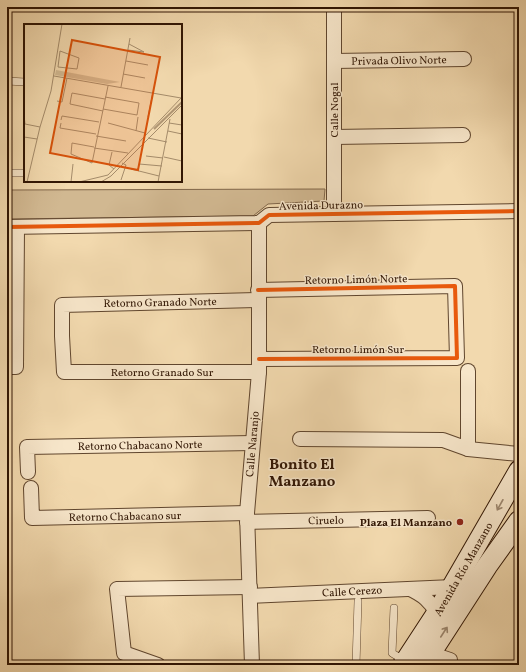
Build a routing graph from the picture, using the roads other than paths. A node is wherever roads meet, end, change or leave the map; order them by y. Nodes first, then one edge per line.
1 (334, 7) edge
2 (464, 59) dead end
3 (334, 62) junction
4 (7, 80) edge
5 (24, 82) edge
6 (462, 135) dead end
7 (334, 137) junction
8 (7, 173) edge
9 (24, 173) edge
10 (519, 211) edge
11 (334, 214) junction
12 (259, 223) junction
13 (12, 227) edge
14 (258, 295) junction
15 (457, 358) joint
16 (259, 365) junction
17 (12, 367) edge
18 (468, 371) dead end
19 (64, 372) joint
20 (300, 439) dead end
21 (252, 443) junction
22 (468, 450) junction
23 (519, 454) edge
24 (519, 471) edge
25 (28, 472) dead end
26 (31, 488) dead end
27 (247, 518) junction
28 (428, 518) dead end
29 (519, 521) edge
30 (479, 561) junction
31 (453, 587) junction
32 (410, 589) junction
33 (250, 592) junction
34 (358, 601) dead end
35 (394, 608) dead end
36 (437, 613) junction
37 (415, 659) edge
38 (158, 665) edge
39 (252, 665) edge
40 (356, 665) edge
41 (450, 665) edge

1 - 3 street, Calle Nogal
2 - 3 street, Privada Olivo Norte
3 - 7 street, Calle Nogal
4 - 5 lane
6 - 7 street
7 - 11 street, Calle Nogal
8 - 9 lane
10 - 11 street, Avenida Durazno
11 - 12 street, Avenida Durazno
12 - 13 street, Avenida Durazno
12 - 14 street, Calle Naranjo
13 - 17 street
14 - 15 street, Retorno Limón Norte
14 - 16 street, Calle Naranjo
14 - 19 street, Retorno Granado Norte
15 - 16 street, Retorno Limón Sur
16 - 19 street, Retorno Granado Sur
16 - 21 street, Calle Naranjo
18 - 22 street
20 - 22 street
21 - 25 street, Retorno Chabacano Norte
21 - 27 street, Calle Naranjo
22 - 23 street
24 -> 30 main road, Avenida Río Manzano
26 - 27 street, Retorno Chabacano sur
27 - 28 street, Ciruelo
27 - 33 street, Calle Naranjo
29 - 30 main road, Avenida Río Manzano
30 - 31 main road, Avenida Río Manzano
37 -> 30 main road, Avenida Río Manzano
31 - 32 street, Calle Cerezo
31 - 36 main road, Avenida Río Manzano
32 - 33 street, Calle Cerezo
32 - 36 street
33 - 38 street, Calle Cerezo
33 - 39 street, Calle Naranjo
34 - 40 lane
35 - 37 lane
36 - 37 main road, Avenida Río Manzano
37 - 41 street

